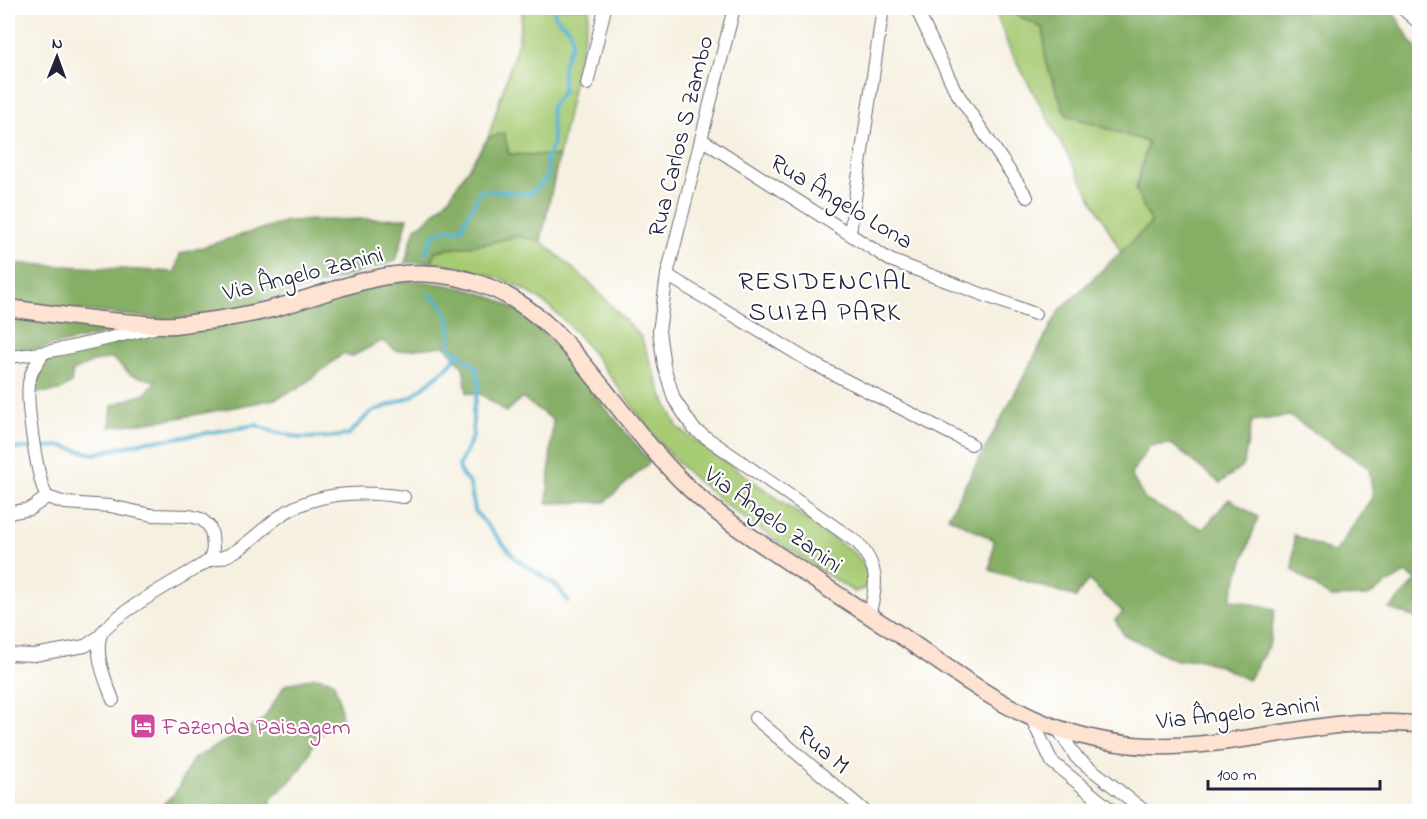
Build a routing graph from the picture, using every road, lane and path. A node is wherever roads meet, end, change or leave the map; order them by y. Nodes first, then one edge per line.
1 (605, 8) edge
2 (734, 8) edge
3 (884, 8) edge
4 (916, 8) edge
5 (1402, 8) edge
6 (1419, 24) edge
7 (587, 84) dead end
8 (701, 139) junction
9 (1027, 196) dead end
10 (850, 233) junction
11 (667, 275) junction
12 (8, 308) edge
13 (1035, 314) dead end
14 (167, 326) junction
15 (43, 354) junction
16 (8, 357) edge
17 (971, 444) dead end
18 (47, 497) junction
19 (404, 497) dead end
20 (8, 513) edge
21 (210, 560) junction
22 (869, 616) junction
23 (100, 636) junction
24 (8, 654) edge
25 (113, 700) dead end
26 (1031, 717) junction
27 (755, 718) dead end
28 (1419, 724) edge
29 (1057, 728) junction
30 (866, 812) edge
31 (1114, 812) edge
32 (1146, 812) edge

1 - 7 street
2 - 8 street, Rua Carlos S Zambo
3 - 10 street
4 - 9 street
5 - 6 street
8 - 10 street, Rua Ângelo Lona
8 - 11 street, Rua Carlos S Zambo
10 - 13 street, Rua Ângelo Lona
11 - 17 street
11 - 22 street, Rua Carlos S Zambo
12 - 14 street, Via Ângelo Zanini
14 - 15 street
14 - 22 street, Via Ângelo Zanini
15 - 16 street
15 - 18 street
18 - 20 street
18 - 21 street
19 - 21 street
21 - 23 street
22 - 26 street, Via Ângelo Zanini
23 - 24 street
23 - 25 street
26 - 29 street, Via Ângelo Zanini
26 - 31 street
27 - 30 street, Rua M
28 - 29 street, Via Ângelo Zanini
29 - 32 street

